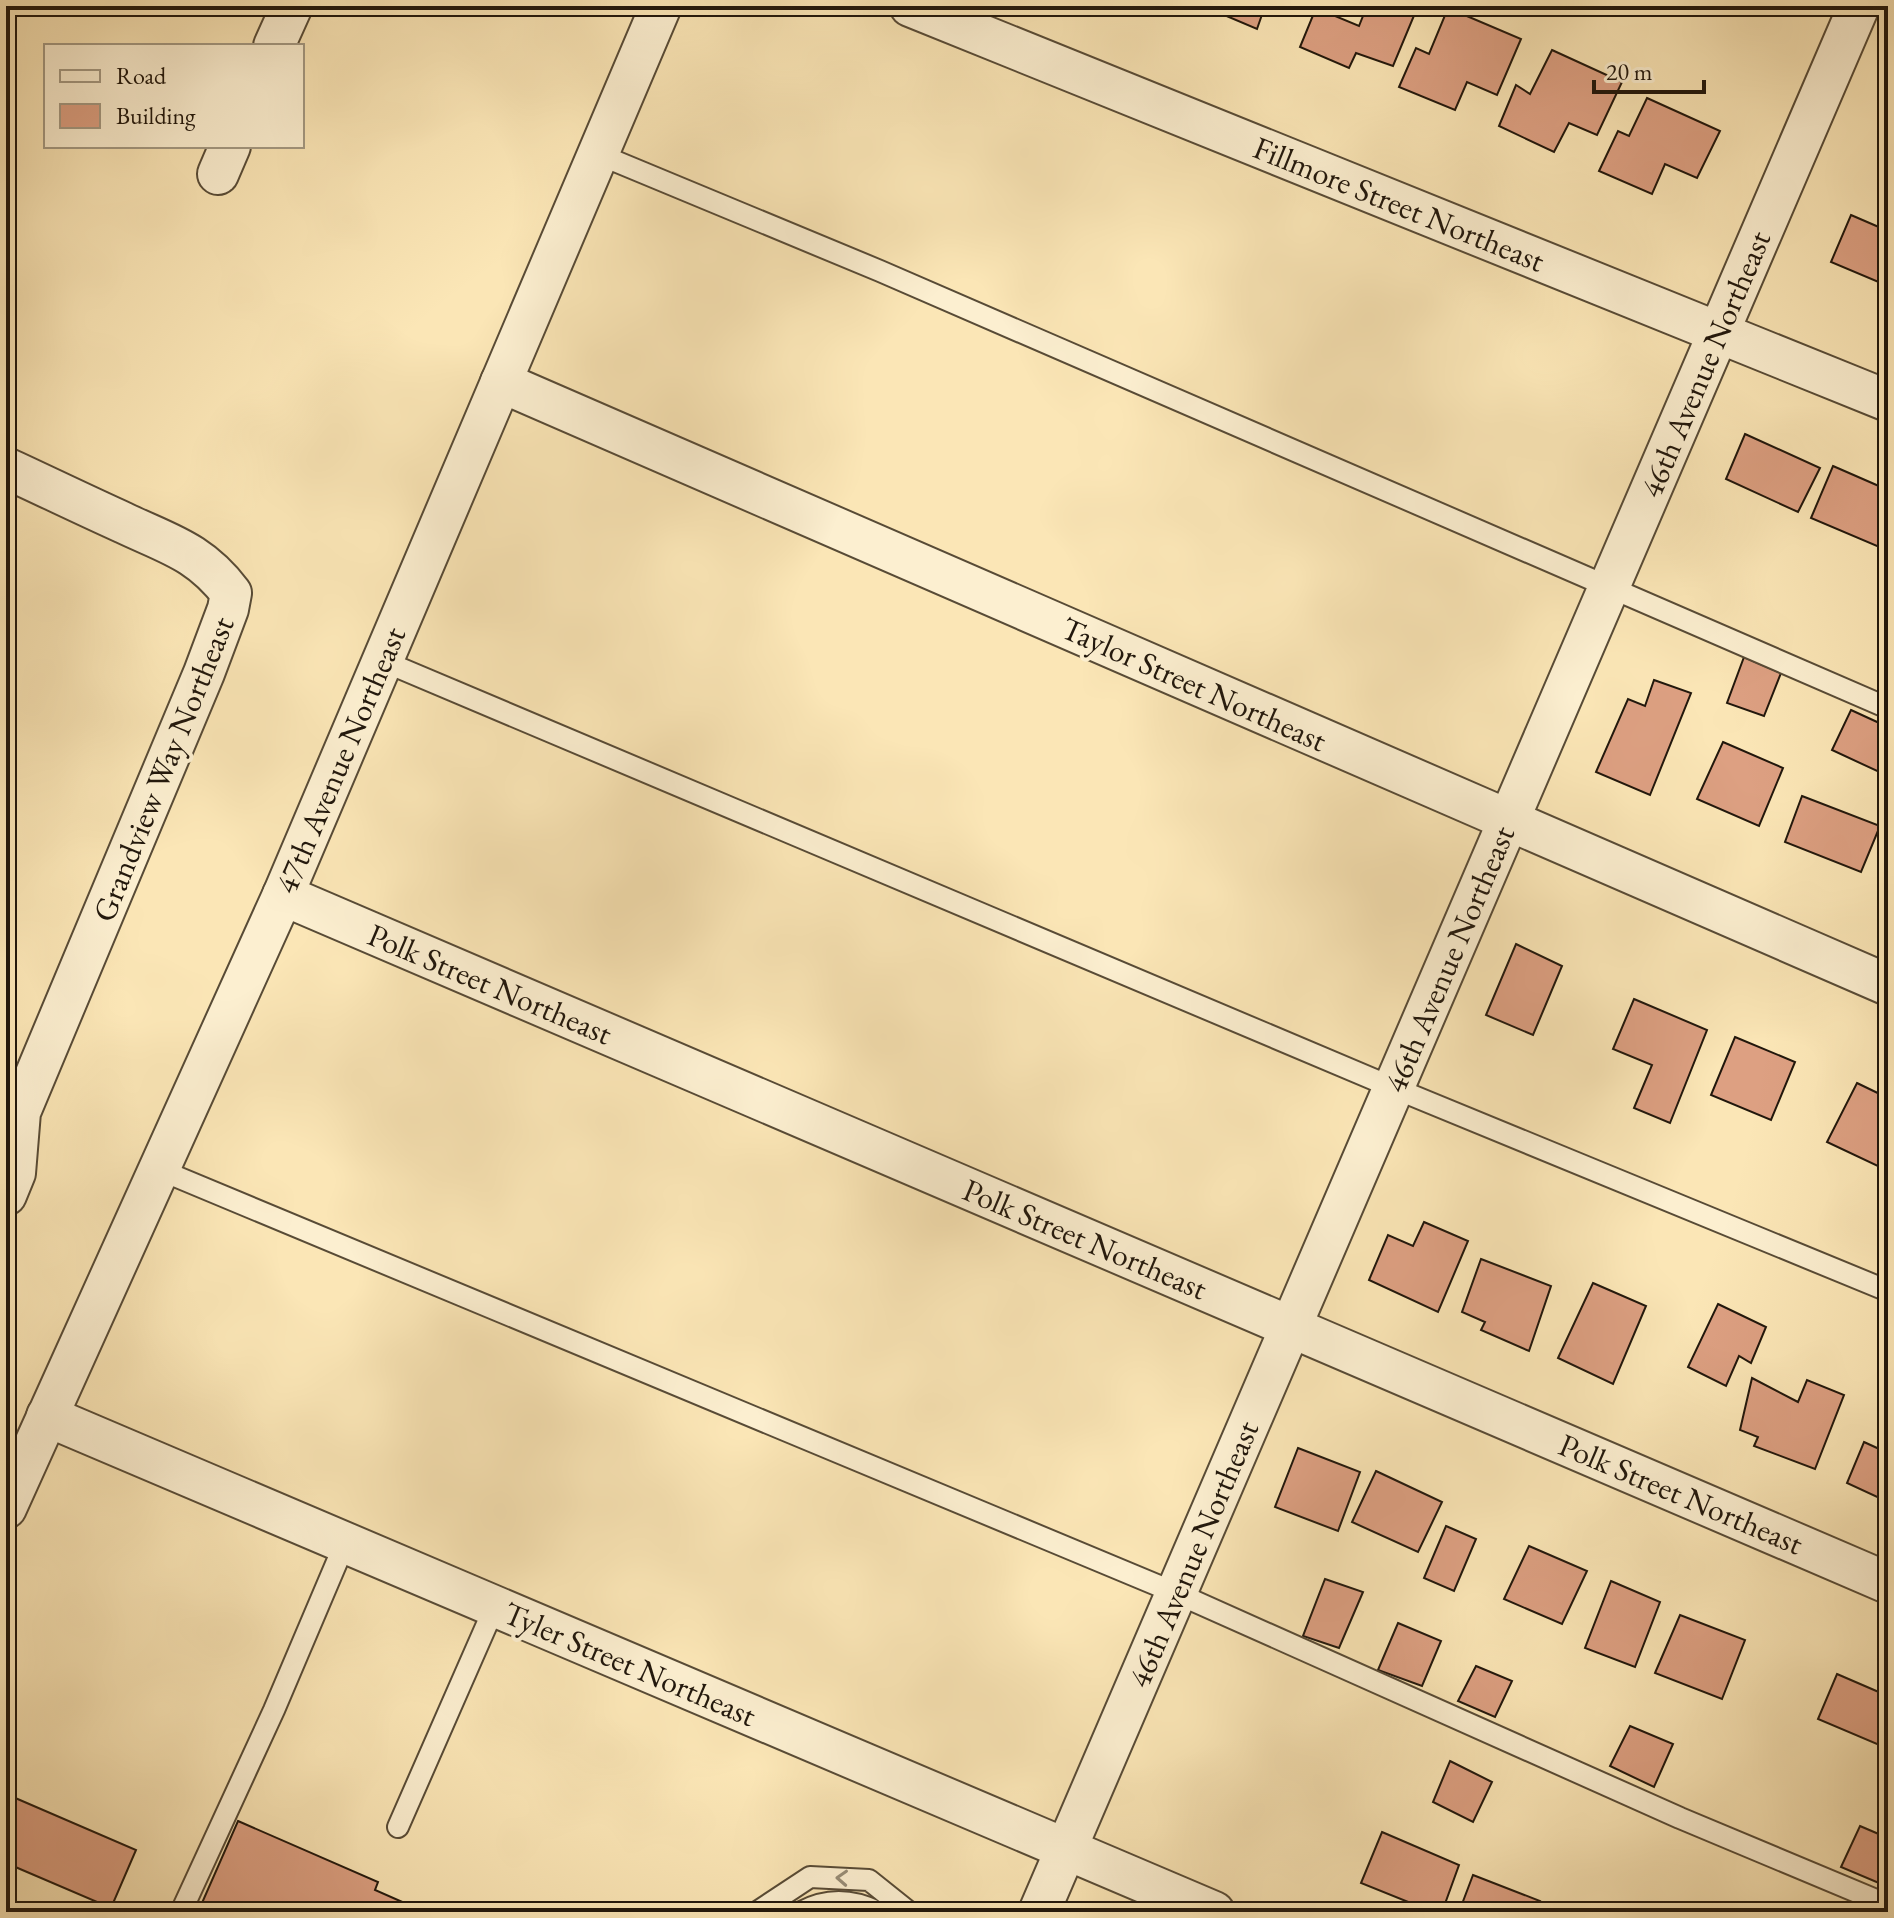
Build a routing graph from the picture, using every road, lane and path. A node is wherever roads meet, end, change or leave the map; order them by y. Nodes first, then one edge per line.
1 (292, 6) edge
2 (661, 6) edge
3 (910, 6) edge
4 (1859, 6) edge
5 (275, 44) edge
6 (598, 154) junction
7 (1718, 333) junction
8 (501, 382) junction
9 (1888, 401) edge
10 (6, 468) edge
11 (1609, 586) junction
12 (383, 661) junction
13 (1888, 708) edge
14 (1508, 821) junction
15 (283, 895) junction
16 (1888, 985) edge
17 (1394, 1088) junction
18 (17, 1090) edge
19 (158, 1169) junction
20 (6, 1195) edge
21 (1888, 1291) edge
22 (1291, 1327) junction
23 (47, 1416) junction
24 (9, 1494) edge
25 (345, 1543) junction
26 (1888, 1583) edge
27 (1176, 1593) junction
28 (495, 1606) junction
29 (398, 1827) dead end
30 (1066, 1849) junction
31 (1888, 1905) edge
32 (181, 1912) edge
33 (757, 1912) edge
34 (801, 1912) edge
35 (878, 1912) edge
36 (909, 1912) edge
37 (1039, 1912) edge
38 (1214, 1912) edge

1 - 5 street
2 - 6 street, 47th Avenue Northeast
3 - 7 street, Fillmore Street Northeast
4 - 7 street, 46th Avenue Northeast
6 - 8 street, 47th Avenue Northeast
6 - 11 lane
7 - 9 street, Fillmore Street Northeast
7 - 11 street, 46th Avenue Northeast
8 - 12 street, 47th Avenue Northeast
8 - 14 street, Taylor Street Northeast
10 - 18 street, Grandview Way Northeast
11 - 13 lane
11 - 14 street, 46th Avenue Northeast
12 - 15 street, 47th Avenue Northeast
12 - 17 lane
14 - 16 street, Taylor Street Northeast
14 - 17 street, 46th Avenue Northeast
15 - 19 street, 47th Avenue Northeast
15 - 22 street, Polk Street Northeast
17 - 21 lane
17 - 22 street, 46th Avenue Northeast
18 - 20 street, Grandview Way Northeast
19 - 23 street, 47th Avenue Northeast
19 - 27 lane
22 - 26 street, Polk Street Northeast
22 - 27 street, 46th Avenue Northeast
23 - 24 street, 47th Avenue Northeast
23 - 25 street, Tyler Street Northeast
25 - 28 street, Tyler Street Northeast
25 - 32 lane
27 - 30 street, 46th Avenue Northeast
27 - 31 lane
28 - 29 lane
28 - 30 street, Tyler Street Northeast
30 - 37 street, 46th Avenue Northeast
30 - 38 street, Tyler Street Northeast
36 -> 33 lane
34 - 35 lane

